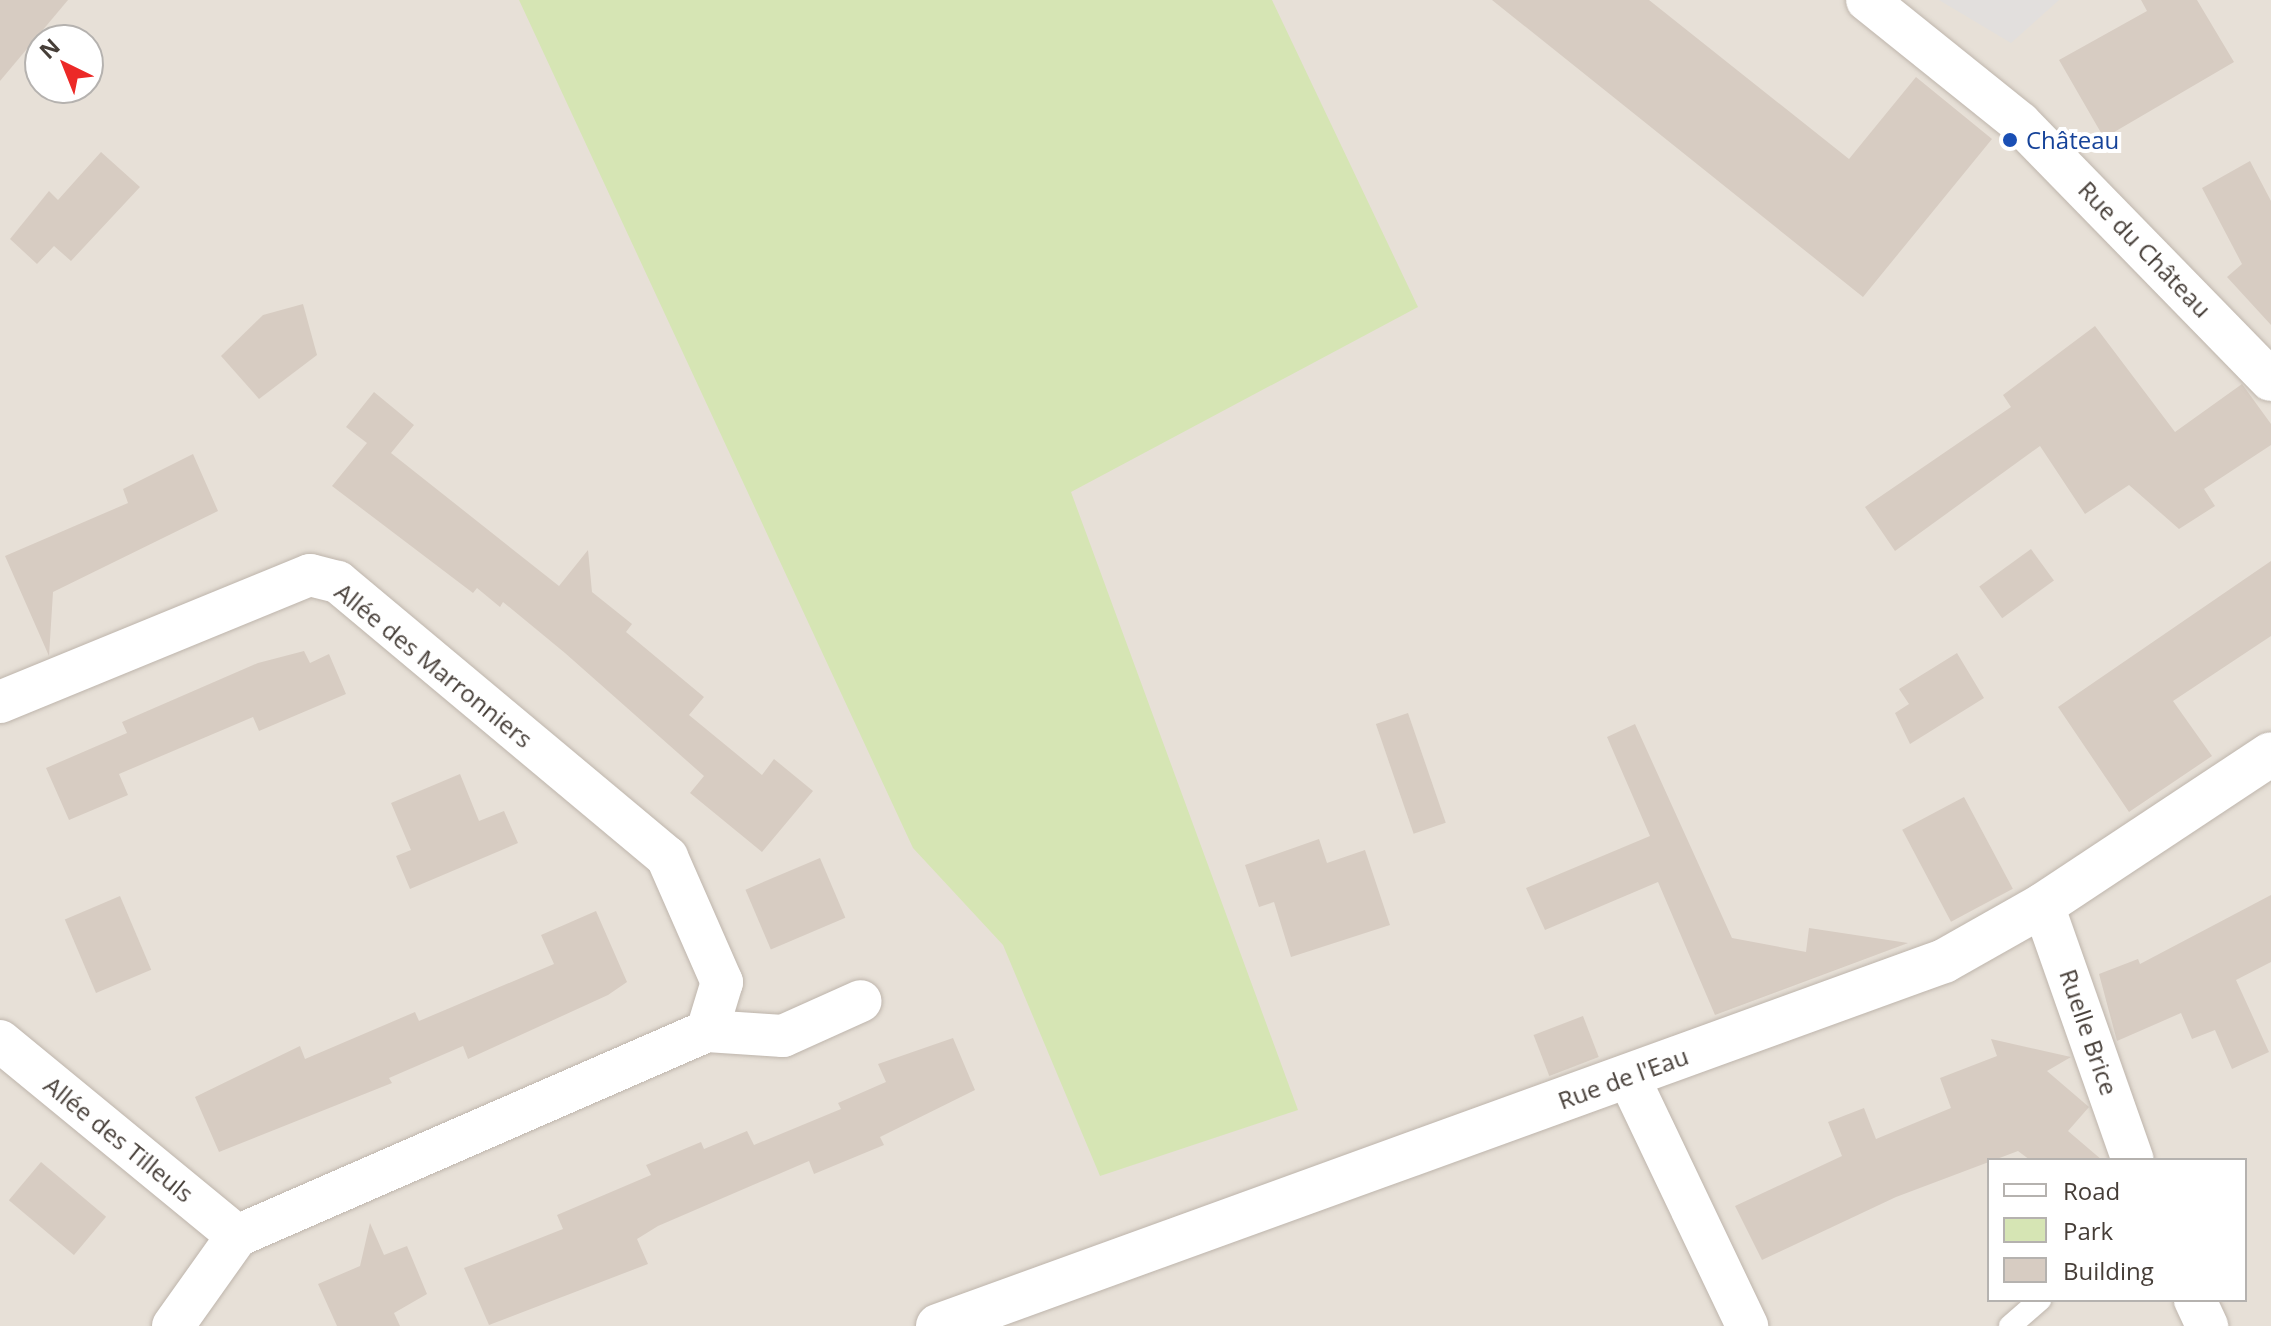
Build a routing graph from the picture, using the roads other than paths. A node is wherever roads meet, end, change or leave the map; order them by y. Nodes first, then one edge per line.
1 (1867, 0) edge
2 (2271, 380) edge
3 (0, 702) edge
4 (2271, 754) edge
5 (2043, 905) junction
6 (861, 1001) dead end
7 (707, 1031) junction
8 (0, 1041) edge
9 (1628, 1076) junction
10 (2132, 1158) edge
11 (237, 1236) junction
12 (2038, 1302) edge
13 (2196, 1302) edge
14 (173, 1326) edge
15 (938, 1326) edge
16 (1747, 1326) edge
17 (2010, 1326) edge
18 (2207, 1326) edge

1 - 2 street, Rue du Château
3 - 7 street, Allée des Marronniers
4 - 5 street, Rue de l'Eau
5 - 9 street, Rue de l'Eau
5 - 10 street, Ruelle Brice
6 - 7 street
7 - 11 street
8 - 11 street, Allée des Tilleuls
9 - 15 street, Rue de l'Eau
9 - 16 street
11 - 14 street
12 - 17 lane
13 - 18 street

